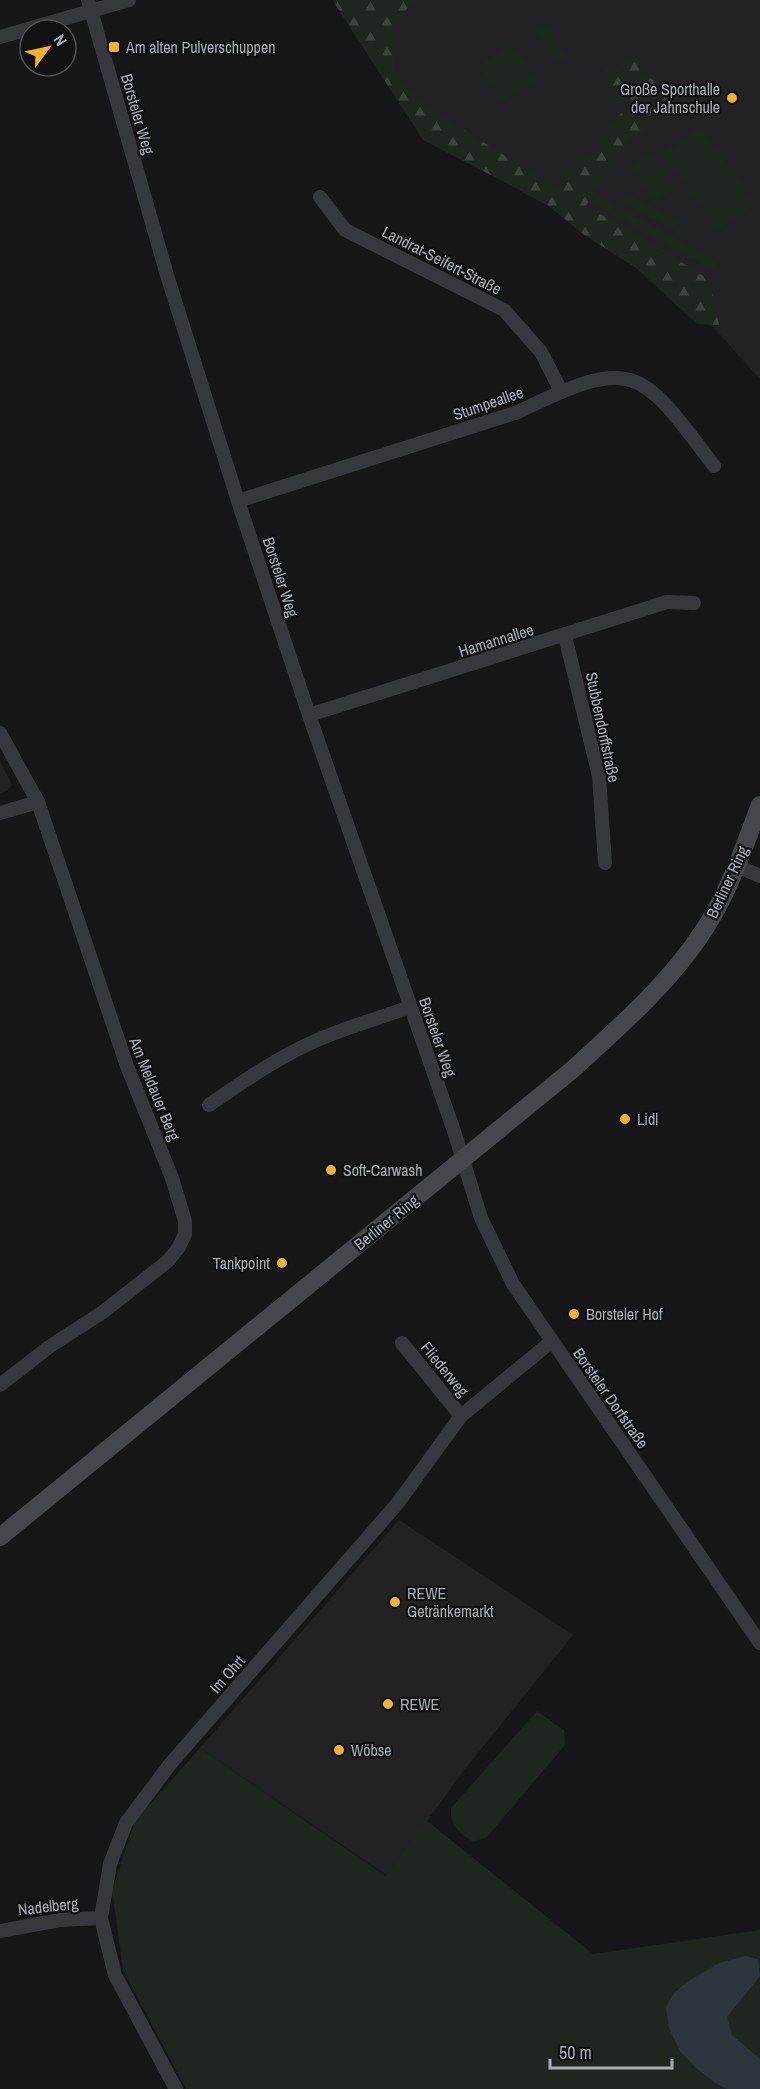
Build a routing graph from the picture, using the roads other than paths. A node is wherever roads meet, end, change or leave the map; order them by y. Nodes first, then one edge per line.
1 (129, 0) edge
2 (90, 6) edge
3 (0, 37) edge
4 (320, 198) dead end
5 (561, 391) junction
6 (714, 466) dead end
7 (238, 501) junction
8 (693, 603) dead end
9 (565, 636) junction
10 (309, 715) junction
11 (0, 733) edge
12 (38, 802) junction
13 (760, 805) edge
14 (0, 813) edge
15 (605, 863) dead end
16 (737, 866) junction
17 (760, 876) edge
18 (410, 1007) junction
19 (209, 1105) dead end
20 (462, 1158) junction
21 (552, 1341) junction
22 (402, 1342) dead end
23 (0, 1385) edge
24 (461, 1416) junction
25 (0, 1537) edge
26 (760, 1643) edge
27 (101, 1918) junction
28 (0, 1931) edge
29 (176, 2089) edge

1 - 2 street
2 - 3 street
2 - 7 street, Borsteler Weg
4 - 5 street, Landrat-Seifert-Straße
5 - 6 street, Stumpeallee
5 - 7 street, Stumpeallee
7 - 10 street, Borsteler Weg
8 - 9 street, Hamannallee
9 - 10 street, Hamannallee
9 - 15 street, Stubbendorffstraße
10 - 18 street, Borsteler Weg
11 - 12 street, Am Meldauer Berg
12 - 14 street
12 - 23 street, Am Meldauer Berg
13 - 16 street, Berliner Ring
16 - 17 street
16 - 20 street, Berliner Ring
18 - 19 street
18 - 20 street, Borsteler Weg
20 - 21 street, Borsteler Dorfstraße
20 - 25 street, Berliner Ring
21 - 24 street, Im Ohrt
21 - 26 street, Borsteler Dorfstraße
22 - 24 street, Fliederweg
24 - 27 street, Im Ohrt
27 - 28 street, Nadelberg
27 - 29 street, Im Ohrt

